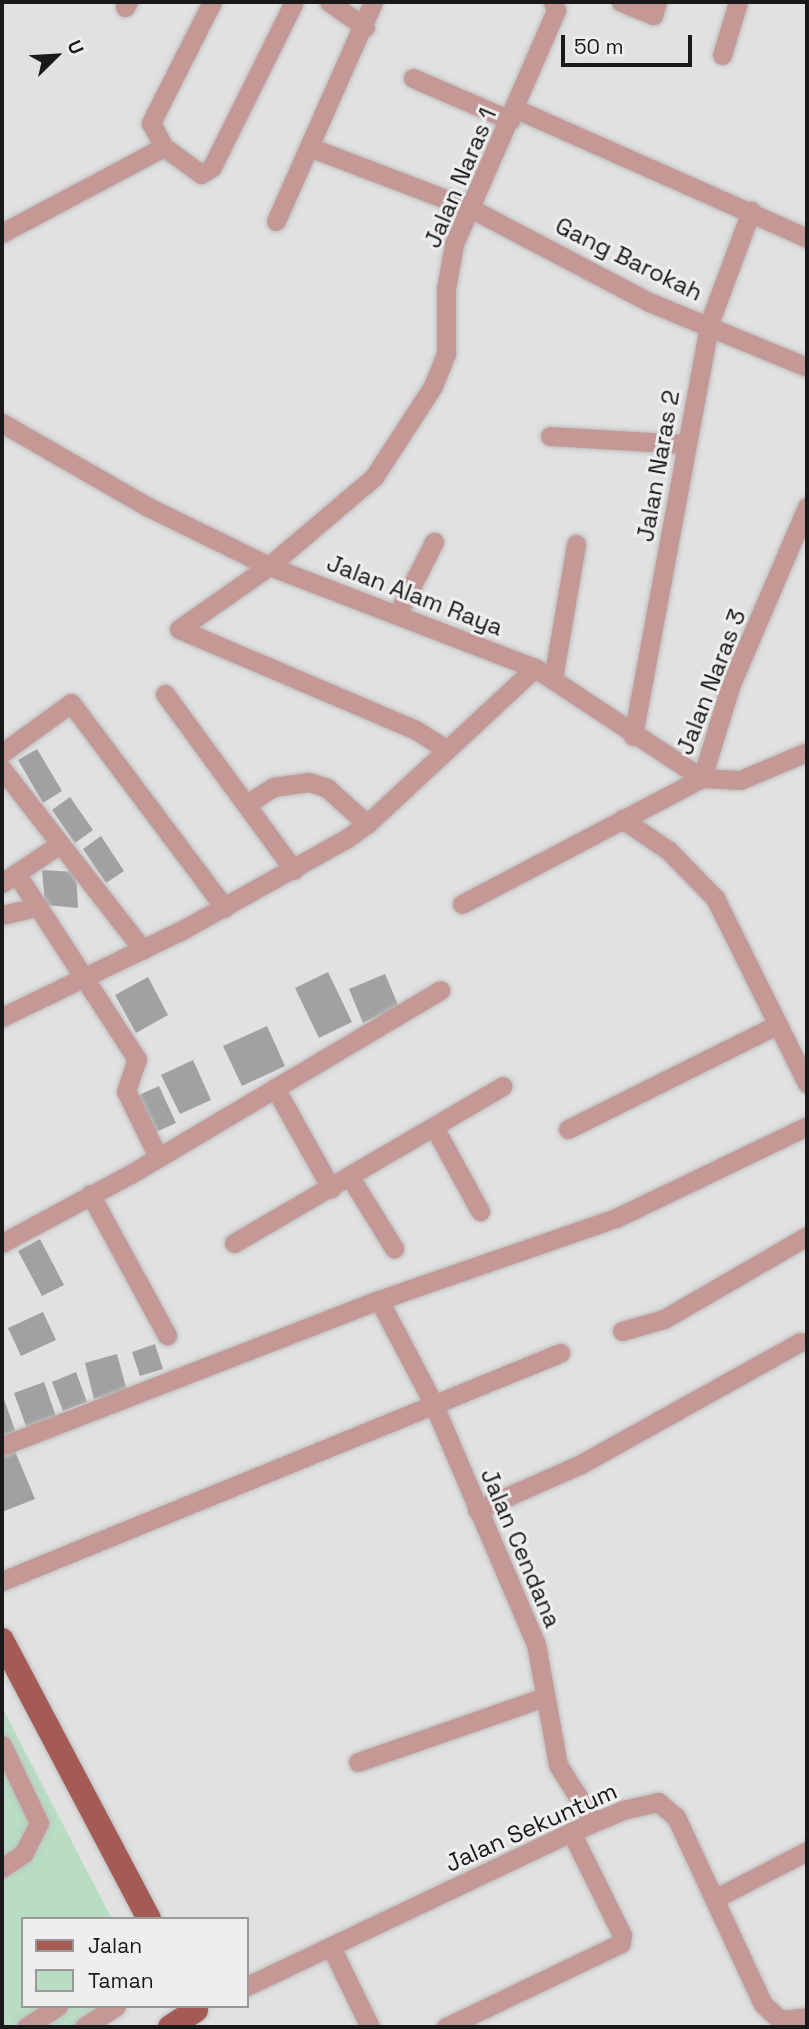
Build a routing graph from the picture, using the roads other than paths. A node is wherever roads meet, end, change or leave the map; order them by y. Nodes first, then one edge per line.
1 (212, 2) edge
2 (294, 2) edge
3 (329, 2) edge
4 (373, 2) edge
5 (553, 2) edge
6 (621, 2) edge
7 (657, 2) edge
8 (738, 2) edge
9 (365, 27) junction
10 (722, 55) dead end
11 (413, 78) dead end
12 (513, 115) junction
13 (309, 147) junction
14 (164, 148) junction
15 (470, 208) junction
16 (751, 211) junction
17 (276, 221) dead end
18 (2, 233) edge
19 (807, 238) edge
20 (709, 324) junction
21 (807, 367) edge
22 (2, 423) edge
23 (550, 436) dead end
24 (684, 444) junction
25 (807, 507) edge
26 (434, 542) dead end
27 (576, 544) dead end
28 (269, 566) junction
29 (398, 613) junction
30 (535, 668) junction
31 (554, 679) junction
32 (165, 694) dead end
33 (633, 736) junction
34 (446, 749) junction
35 (807, 752) edge
36 (2, 753) edge
37 (2, 769) edge
38 (702, 778) junction
39 (247, 804) junction
40 (622, 819) junction
41 (368, 824) junction
42 (60, 844) junction
43 (294, 870) junction
44 (9, 878) edge
45 (462, 904) dead end
46 (38, 907) junction
47 (225, 908) junction
48 (2, 915) edge
49 (143, 950) junction
50 (84, 977) junction
51 (440, 990) dead end
52 (2, 1017) edge
53 (777, 1025) junction
54 (807, 1083) edge
55 (503, 1086) dead end
56 (275, 1088) junction
57 (807, 1126) edge
58 (434, 1128) junction
59 (568, 1129) dead end
60 (158, 1157) junction
61 (350, 1177) junction
62 (331, 1188) junction
63 (90, 1194) junction
64 (480, 1211) dead end
65 (807, 1236) edge
66 (2, 1243) edge
67 (234, 1243) dead end
68 (394, 1248) dead end
69 (379, 1300) junction
70 (622, 1331) dead end
71 (167, 1335) dead end
72 (800, 1342) dead end
73 (560, 1353) dead end
74 (433, 1403) junction
75 (2, 1446) edge
76 (477, 1510) junction
77 (2, 1581) edge
78 (2, 1640) edge
79 (545, 1697) junction
80 (2, 1745) edge
81 (358, 1762) dead end
82 (594, 1822) junction
83 (571, 1832) junction
84 (807, 1851) edge
85 (2, 1868) edge
86 (714, 1899) junction
87 (148, 1917) edge
88 (331, 1947) junction
89 (248, 1986) edge
90 (55, 2008) edge
91 (113, 2008) edge
92 (199, 2012) edge
93 (807, 2017) edge
94 (779, 2024) edge
95 (457, 2025) edge
96 (26, 2027) edge
97 (84, 2027) edge
98 (170, 2027) edge
99 (370, 2027) edge

1 - 14 street
2 - 14 street
3 - 9 street
4 - 9 street
5 - 12 street, Jalan Naras 1
6 - 7 street
8 - 10 street
9 - 13 street
11 - 12 street
12 - 15 street, Jalan Naras 1
12 - 16 street
13 - 15 street, Gang Barokah
13 - 17 street
14 - 18 street
15 - 20 street, Gang Barokah
15 - 28 street, Jalan Naras 1
16 - 19 street
16 - 20 street, Jalan Naras 2
20 - 21 street, Gang Barokah
20 - 24 street, Jalan Naras 2
22 - 28 street, Jalan Alam Raya
23 - 24 street
24 - 33 street, Jalan Naras 2
25 - 38 street, Jalan Naras 3
26 - 29 street
27 - 31 street
28 - 29 street, Jalan Alam Raya
28 - 34 street, Jalan Naras 1
29 - 30 street, Jalan Alam Raya
30 - 31 street, Jalan Alam Raya
30 - 34 street
31 - 33 street, Jalan Alam Raya
32 - 39 street
33 - 38 street, Jalan Alam Raya
34 - 41 street
35 - 38 street, Jalan Alam Raya
36 - 47 street
37 - 42 street
38 - 40 street, Jalan Naras 3
39 - 41 street
39 - 43 street
40 - 45 street, Jalan Naras 3
40 - 53 street
41 - 43 street
42 - 44 street
42 - 49 street
43 - 47 street
44 - 46 street
46 - 48 street
46 - 50 street
47 - 49 street
49 - 50 street
50 - 52 street
50 - 60 street
51 - 56 street
53 - 54 street
53 - 59 street
55 - 58 street
56 - 60 street
56 - 62 street
57 - 69 street
58 - 61 street
58 - 64 street
60 - 63 street
61 - 62 street
61 - 68 street
62 - 67 street
63 - 66 street
63 - 71 street
65 - 70 street
69 - 74 street, Jalan Cendana
69 - 75 street
72 - 76 street
73 - 74 street
74 - 76 street, Jalan Cendana
74 - 77 street
76 - 79 street, Jalan Cendana
78 - 87 main road
79 - 81 street
79 - 82 street, Jalan Cendana
80 - 85 street
82 - 83 street, Jalan Sekuntum
82 - 86 street, Jalan Sekuntum
83 - 88 street, Jalan Sekuntum
83 - 95 street
84 - 86 street
86 - 94 street, Jalan Sekuntum
88 - 89 street, Jalan Sekuntum
88 - 99 street
90 - 96 street
91 - 97 street
92 - 98 main road
93 - 94 street, Jalan Sekuntum

